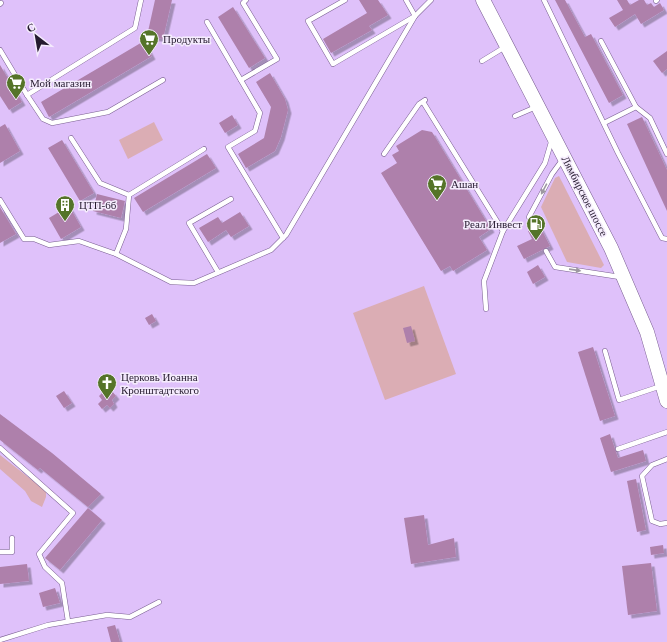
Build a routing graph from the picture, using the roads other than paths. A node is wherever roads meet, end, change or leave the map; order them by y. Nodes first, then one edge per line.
1 (140, 0) edge
2 (246, 0) edge
3 (345, 0) edge
4 (406, 0) edge
5 (431, 0) edge
6 (483, 0) edge
7 (544, 0) edge
8 (415, 16) junction
9 (207, 22) dead end
10 (601, 41) dead end
11 (506, 46) junction
12 (0, 50) edge
13 (482, 62) dead end
14 (163, 80) dead end
15 (241, 80) junction
16 (27, 95) junction
17 (539, 106) junction
18 (636, 107) junction
19 (515, 116) dead end
20 (604, 123) junction
21 (553, 134) junction
22 (71, 138) dead end
23 (204, 149) dead end
24 (384, 154) dead end
25 (667, 154) edge
26 (565, 156) junction
27 (129, 195) junction
28 (231, 199) dead end
29 (0, 200) edge
30 (534, 227) dead end
31 (503, 231) junction
32 (283, 238) junction
33 (667, 239) edge
34 (546, 251) dead end
35 (116, 254) junction
36 (218, 272) junction
37 (624, 277) junction
38 (486, 309) dead end
39 (605, 351) dead end
40 (662, 386) junction
41 (667, 402) edge
42 (667, 432) edge
43 (0, 448) edge
44 (618, 449) dead end
45 (667, 459) edge
46 (667, 523) edge
47 (12, 538) dead end
48 (0, 552) edge
49 (159, 602) dead end
50 (68, 621) junction
51 (0, 640) edge

1 - 16 lane
2 - 15 lane
3 - 8 lane
4 - 8 lane
5 - 8 lane
6 - 11 main road, Лямбирское шоссе
7 - 20 lane
8 - 32 lane
9 - 15 lane
10 - 18 lane
11 - 13 lane
11 - 17 main road, Лямбирское шоссе
12 - 16 lane
14 - 16 lane
15 - 32 lane
17 - 19 lane
17 - 21 main road, Лямбирское шоссе
18 - 20 lane
18 - 25 lane
20 - 33 lane
21 - 26 main road, Лямбирское шоссе
21 - 31 lane
22 - 27 lane
23 - 27 lane
24 - 31 lane
26 -> 30 lane
26 - 37 main road, Лямбирское шоссе
27 - 35 lane
28 - 36 lane
29 - 35 lane
31 - 38 lane
32 - 36 lane
34 -> 37 lane
35 - 36 lane
37 - 40 main road, Лямбирское шоссе
39 - 40 lane
40 - 41 main road, Лямбирское шоссе
42 - 44 lane
43 - 50 lane
45 - 46 lane
47 - 48 lane
49 - 50 lane
50 - 51 lane

